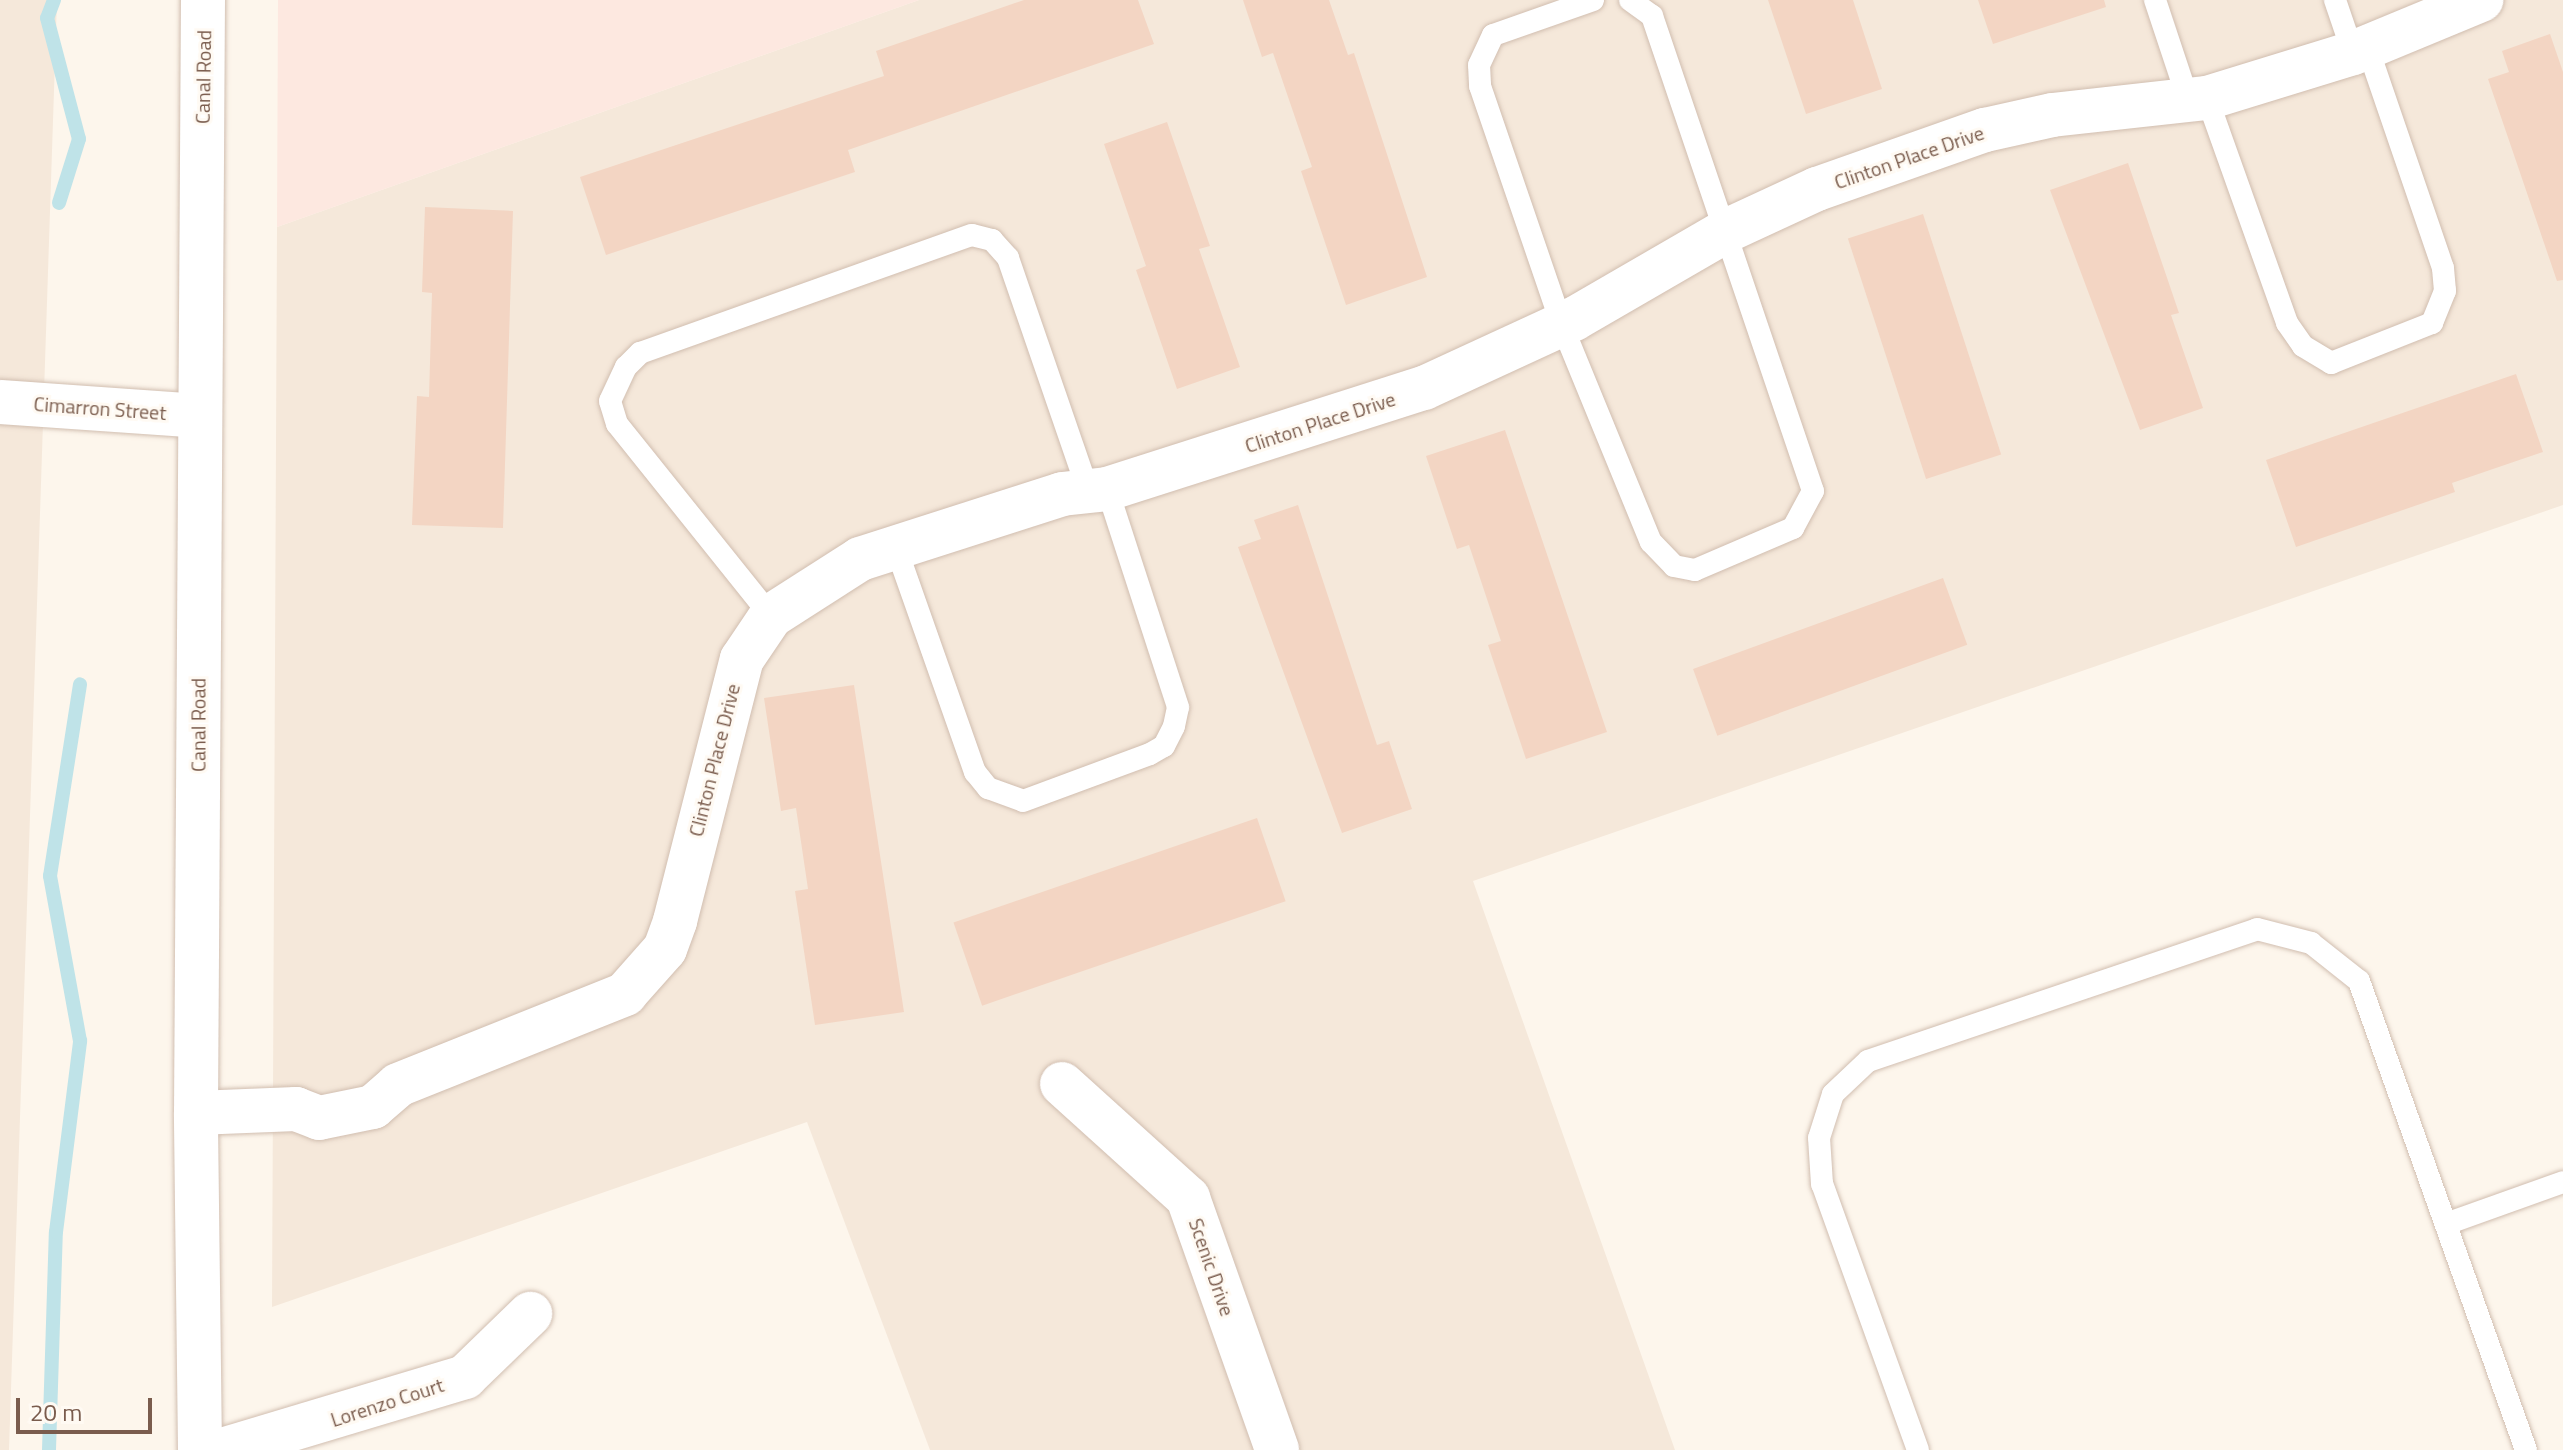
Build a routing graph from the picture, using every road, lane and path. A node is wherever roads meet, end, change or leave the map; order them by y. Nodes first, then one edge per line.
1 (1593, 0) edge
2 (1630, 0) edge
3 (2155, 0) edge
4 (2335, 0) edge
5 (2481, 0) edge
6 (206, 1) edge
7 (2360, 50) junction
8 (2197, 99) junction
9 (1726, 231) junction
10 (1561, 323) junction
11 (0, 402) edge
12 (199, 416) junction
13 (1097, 488) junction
14 (895, 545) junction
15 (771, 616) junction
16 (1062, 1084) dead end
17 (196, 1113) junction
18 (2563, 1182) edge
19 (2446, 1224) junction
20 (530, 1314) dead end
21 (200, 1450) edge
22 (222, 1450) edge
23 (1277, 1450) edge
24 (1918, 1450) edge
25 (2526, 1450) edge

1 - 10 lane
2 - 9 lane
3 - 8 lane
4 - 7 lane
5 - 7 street, Clinton Place Drive
6 - 12 street, Canal Road
7 - 8 street, Clinton Place Drive
7 - 8 lane
8 - 9 street, Clinton Place Drive
9 - 10 street, Clinton Place Drive
9 - 10 lane
10 - 13 street, Clinton Place Drive
11 - 12 street, Cimarron Street
12 - 17 street, Canal Road
13 - 14 street, Clinton Place Drive
13 - 14 lane
13 - 15 lane
14 - 15 street, Clinton Place Drive
15 - 17 street, Clinton Place Drive
16 - 23 street, Scenic Drive
17 - 21 street, Canal Road
18 - 19 lane
19 - 24 lane
19 - 25 lane
20 - 22 street, Lorenzo Court

